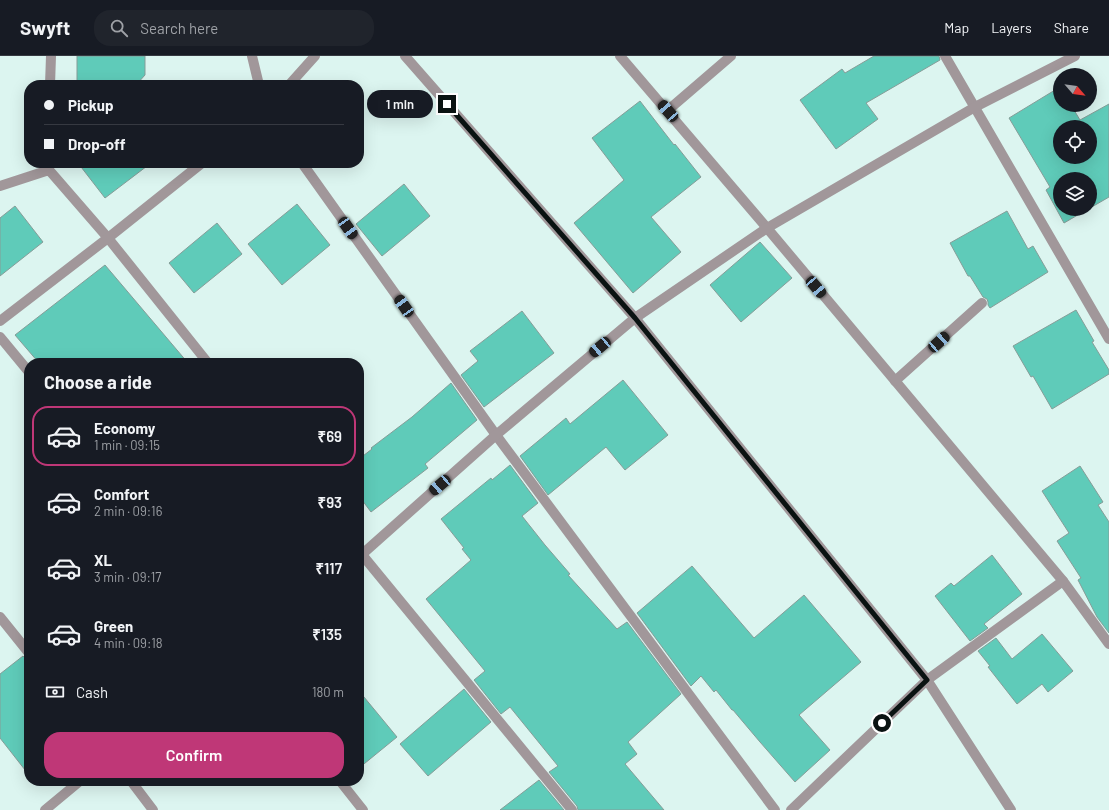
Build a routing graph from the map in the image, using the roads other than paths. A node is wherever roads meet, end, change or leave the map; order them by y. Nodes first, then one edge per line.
1 (50, 56) edge
2 (252, 56) edge
3 (315, 56) edge
4 (405, 56) edge
5 (620, 56) edge
6 (731, 56) edge
7 (945, 56) edge
8 (1075, 56) edge
9 (50, 80) edge
10 (258, 80) edge
11 (293, 80) edge
12 (975, 107) junction
13 (668, 111) junction
14 (44, 168) edge
15 (51, 168) edge
16 (196, 168) edge
17 (306, 168) edge
18 (0, 186) edge
19 (767, 228) junction
20 (108, 238) junction
21 (982, 303) dead end
22 (635, 318) junction
23 (0, 321) edge
24 (0, 337) edge
25 (1109, 339) edge
26 (204, 358) edge
27 (24, 366) edge
28 (895, 381) junction
29 (496, 435) junction
30 (364, 550) edge
31 (364, 559) edge
32 (1063, 581) junction
33 (0, 617) edge
34 (1109, 644) edge
35 (24, 647) edge
36 (927, 680) junction
37 (74, 786) edge
38 (135, 786) edge
39 (344, 786) edge
40 (45, 810) edge
41 (153, 810) edge
42 (363, 810) edge
43 (572, 810) edge
44 (775, 810) edge
45 (791, 810) edge
46 (1011, 810) edge

1 - 9 street
2 - 10 street
3 - 11 street
4 - 22 street
5 - 13 street
6 - 13 street
7 - 12 street
8 - 12 street
12 - 19 street
12 - 25 street
13 - 19 street
14 - 18 street
15 - 20 street
16 - 20 street
17 - 29 street
19 - 22 street
19 - 28 street
20 - 23 street
20 - 26 street
21 - 28 street
22 - 29 street
22 - 36 street
24 - 27 street
28 - 32 street
29 - 30 street
29 - 44 street
31 - 43 street
32 - 34 street
32 - 36 street
33 - 35 street
36 - 45 street
36 - 46 street
37 - 40 street
38 - 41 street
39 - 42 street

